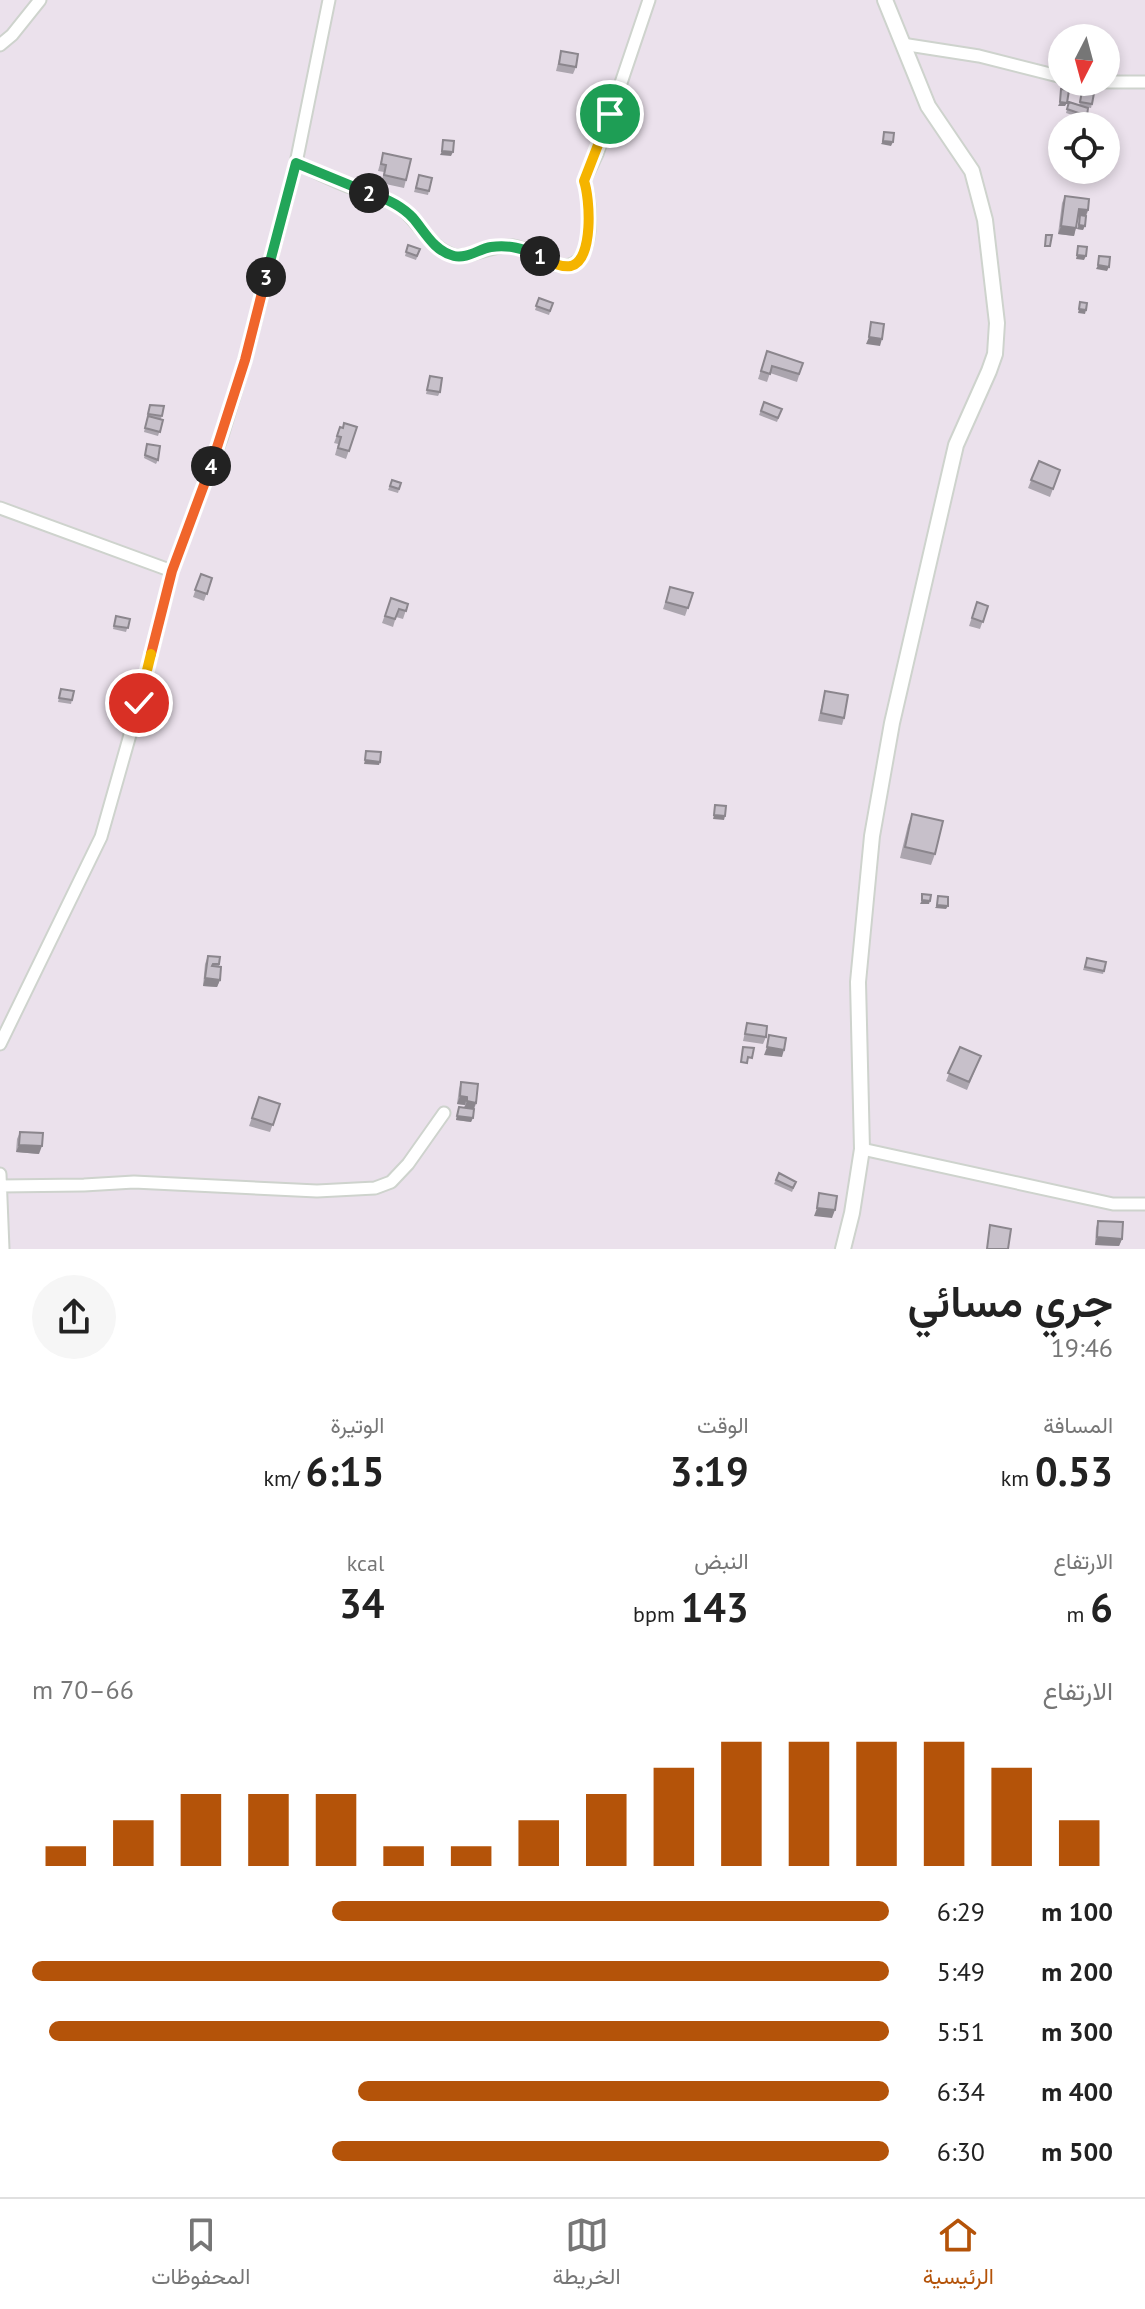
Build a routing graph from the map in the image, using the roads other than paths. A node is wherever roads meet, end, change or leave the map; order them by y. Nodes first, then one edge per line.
1 (40, 0) edge
2 (329, 0) edge
3 (649, 0) edge
4 (885, 0) edge
5 (902, 44) junction
6 (0, 45) edge
7 (1048, 73) edge
8 (1120, 82) edge
9 (1145, 82) edge
10 (296, 163) junction
11 (0, 508) edge
12 (172, 571) junction
13 (0, 1044) edge
14 (444, 1113) dead end
15 (862, 1149) junction
16 (1, 1182) edge
17 (1145, 1204) edge
18 (3, 1249) edge
19 (843, 1249) edge

1 - 6 street
2 - 10 street
3 - 10 street
4 - 5 street
5 - 7 street
5 - 15 street
8 - 9 street
10 - 12 street
11 - 12 street
12 - 13 street
14 - 16 street
15 - 17 street
15 - 19 street
16 - 18 street

